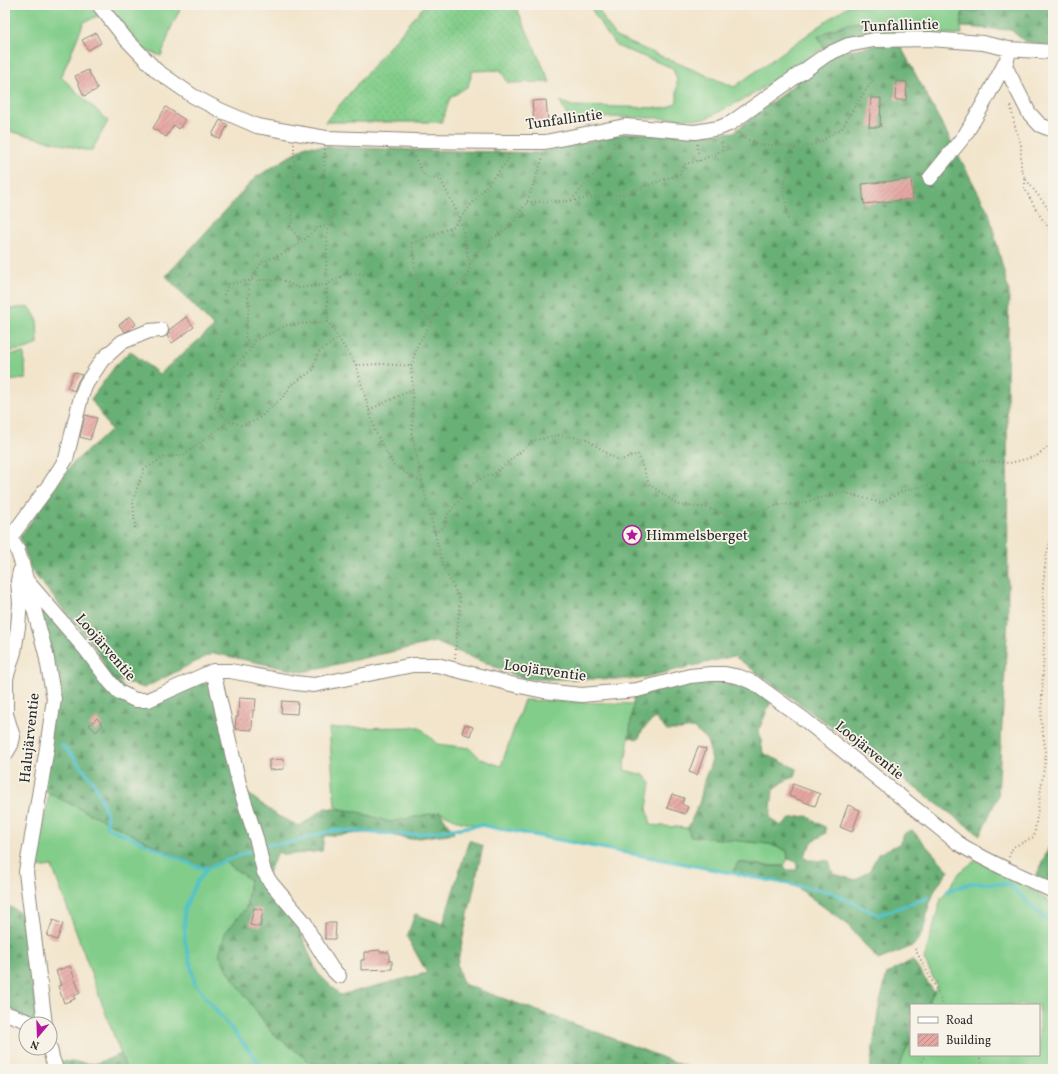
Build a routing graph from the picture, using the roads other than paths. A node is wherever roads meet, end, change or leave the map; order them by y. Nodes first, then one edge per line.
1 (99, 5) edge
2 (1009, 49) junction
3 (1053, 52) edge
4 (1004, 64) junction
5 (1053, 130) edge
6 (930, 178) dead end
7 (161, 330) dead end
8 (8, 536) edge
9 (22, 564) junction
10 (26, 581) junction
11 (213, 671) junction
12 (5, 755) edge
13 (1053, 891) edge
14 (339, 976) dead end
15 (5, 1013) edge
16 (44, 1016) edge
17 (18, 1018) edge
18 (52, 1056) edge
19 (56, 1069) edge

1 - 2 street, Tunfallintie
2 - 3 street, Tunfallintie
2 - 4 street
4 - 5 street
4 - 6 street
7 - 8 street
8 - 9 street, Halujärventie
9 - 10 street, Halujärventie
9 - 12 street
10 - 11 street, Loojärventie
10 - 16 street, Halujärventie
11 - 13 street, Loojärventie
11 - 14 street
15 - 17 street
18 - 19 street

